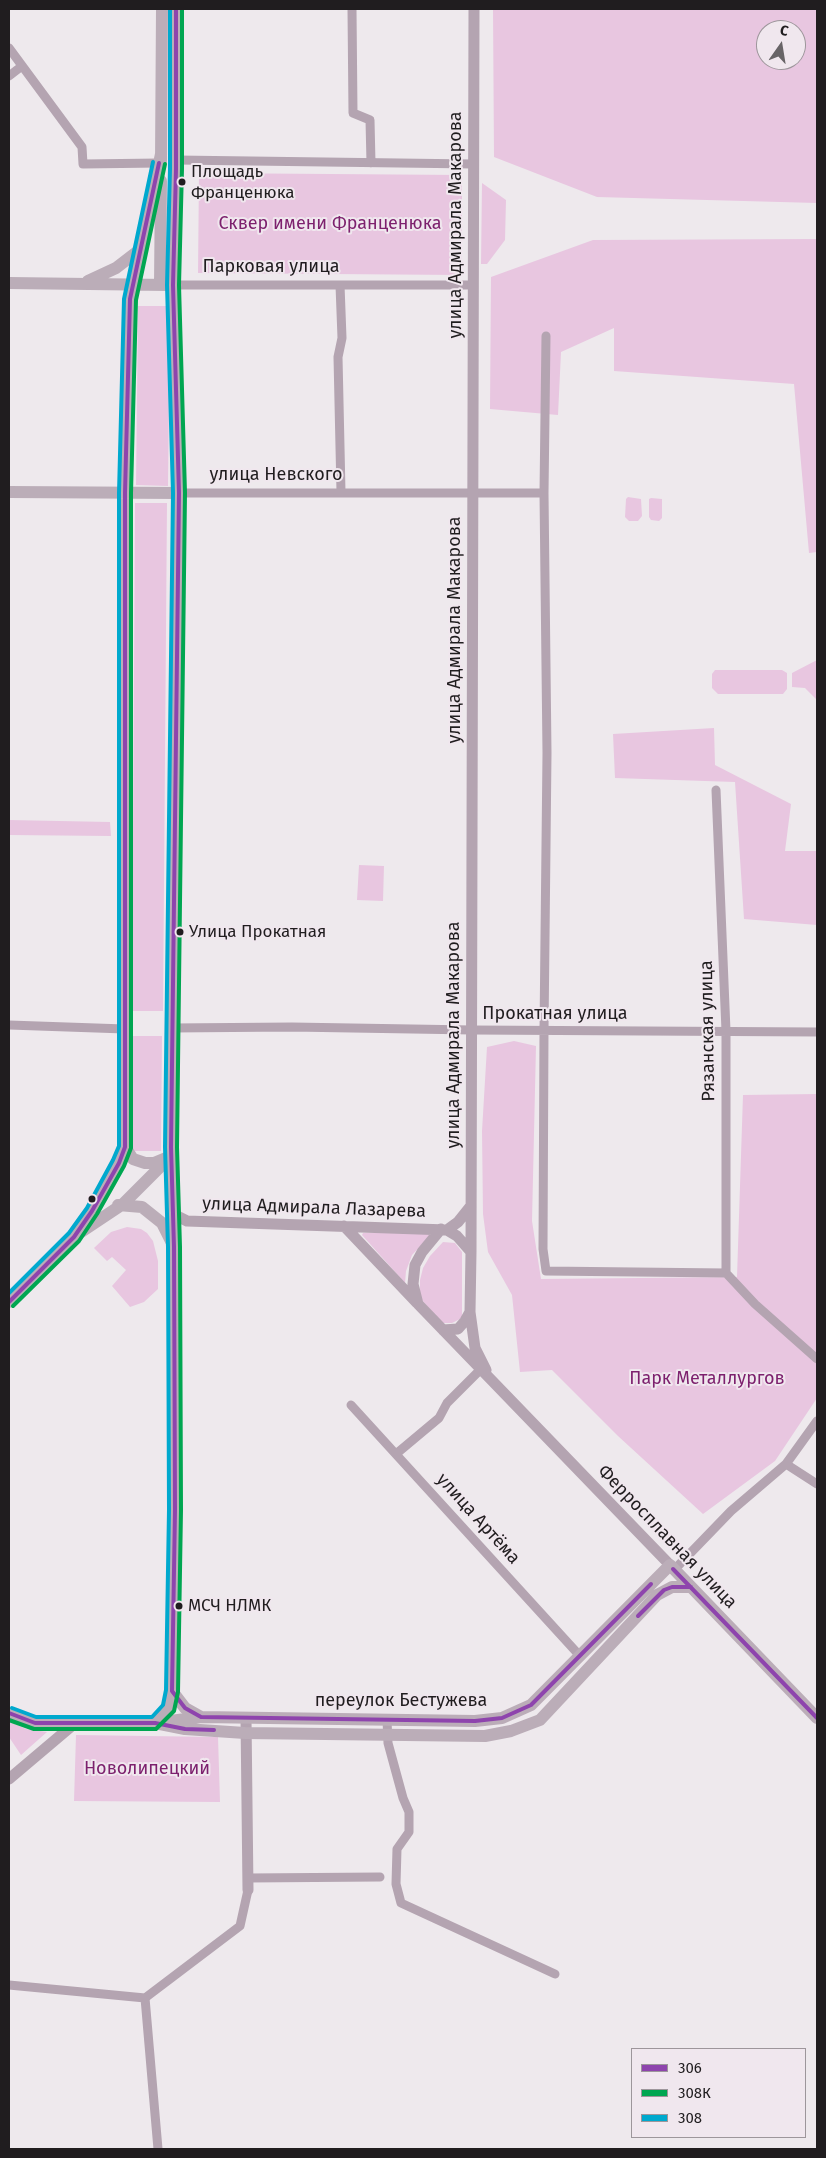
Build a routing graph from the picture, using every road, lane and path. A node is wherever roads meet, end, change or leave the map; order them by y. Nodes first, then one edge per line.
1 (162, 9) edge
2 (176, 9) edge
3 (352, 9) edge
4 (474, 9) edge
5 (9, 48) edge
6 (22, 66) junction
7 (9, 76) edge
8 (160, 158) junction
9 (176, 160) junction
10 (371, 163) junction
11 (473, 164) junction
12 (142, 248) junction
13 (9, 283) edge
14 (83, 283) junction
15 (134, 283) junction
16 (160, 284) junction
17 (173, 285) junction
18 (340, 285) junction
19 (473, 285) junction
20 (546, 336) dead end
21 (9, 492) edge
22 (341, 492) junction
23 (473, 492) junction
24 (544, 492) junction
25 (179, 493) junction
26 (126, 494) junction
27 (716, 790) dead end
28 (9, 1025) edge
29 (172, 1028) junction
30 (126, 1029) junction
31 (472, 1030) junction
32 (544, 1030) junction
33 (726, 1031) junction
34 (817, 1032) edge
35 (125, 1147) junction
36 (171, 1156) junction
37 (123, 1204) junction
38 (142, 1207) junction
39 (470, 1207) junction
40 (92, 1211) junction
41 (173, 1214) junction
42 (344, 1226) junction
43 (444, 1230) junction
44 (74, 1237) junction
45 (174, 1247) junction
46 (471, 1252) junction
47 (726, 1273) junction
48 (9, 1302) edge
49 (418, 1304) junction
50 (470, 1312) junction
51 (442, 1330) junction
52 (817, 1359) edge
53 (480, 1369) junction
54 (491, 1380) junction
55 (351, 1405) dead end
56 (817, 1421) edge
57 (396, 1454) junction
58 (786, 1464) junction
59 (817, 1484) edge
60 (672, 1568) junction
61 (691, 1587) junction
62 (580, 1656) junction
63 (172, 1691) junction
64 (9, 1713) edge
65 (201, 1717) junction
66 (246, 1718) junction
67 (817, 1718) edge
68 (387, 1720) junction
69 (155, 1723) junction
70 (74, 1724) junction
71 (246, 1733) junction
72 (388, 1734) junction
73 (9, 1779) edge
74 (380, 1877) dead end
75 (248, 1878) junction
76 (248, 1890) joint
77 (555, 1974) dead end
78 (9, 1985) edge
79 (145, 1998) junction
80 (158, 2149) edge

1 - 8 main road
2 - 9 main road
3 - 10 street
4 - 11 street, улица Адмирала Макарова
5 - 6 street
6 - 7 street
6 - 8 street
8 - 12 main road
8 - 16 main road
9 - 10 street
9 - 17 main road
10 - 11 street
11 - 19 street, улица Адмирала Макарова
12 - 14 main road
12 - 15 main road
13 - 14 main road, Парковая улица
14 - 15 main road, Парковая улица
15 - 16 main road, Парковая улица
15 - 26 main road
16 - 17 main road, Парковая улица
17 - 18 street, Парковая улица
17 - 25 main road
18 - 19 street, Парковая улица
18 - 22 street
19 - 23 street, улица Адмирала Макарова
20 - 24 street
21 - 26 main road, улица Невского
22 - 23 street, улица Невского
22 - 25 street, улица Невского
23 - 24 street, улица Невского
23 - 31 street, улица Адмирала Макарова
24 - 32 street
25 - 26 main road, улица Невского
25 - 29 main road
26 - 30 main road
27 - 33 street, Рязанская улица
28 - 30 street
29 - 31 street, Прокатная улица
29 - 36 main road
30 - 35 main road
31 - 32 street, Прокатная улица
31 - 39 street, улица Адмирала Макарова
32 - 33 street, Прокатная улица
32 - 47 street
33 - 34 street, Прокатная улица
33 - 47 street, Рязанская улица
35 - 36 main road
35 - 40 main road
36 - 37 main road
36 - 41 main road
37 - 38 main road
37 - 40 main road
37 - 44 main road
38 - 41 main road
38 - 45 main road
39 - 43 street
39 - 46 street, улица Адмирала Макарова
40 - 44 main road
41 - 42 street, улица Адмирала Лазарева
41 - 45 main road
42 - 43 street, улица Адмирала Лазарева
42 - 49 street
43 - 46 street
43 - 49 street
44 - 48 main road
45 - 63 main road
46 - 50 street, улица Адмирала Макарова
47 - 52 street
49 - 51 street, Ферросплавная улица
50 - 51 street
50 - 54 street
51 - 53 street, Ферросплавная улица
53 - 54 street, Ферросплавная улица
53 - 57 street
54 - 60 street, Ферросплавная улица
55 - 57 street, улица Артёма
56 - 58 street
57 - 62 street, улица Артёма
58 - 59 street
58 - 60 street
60 - 61 main road, Ферросплавная улица
60 - 62 main road, переулок Бестужева
61 - 67 main road, Ферросплавная улица
61 - 72 main road, переулок Бестужева
62 - 68 main road, переулок Бестужева
63 - 65 main road
63 - 69 main road
64 - 70 main road
65 - 66 main road, переулок Бестужева
65 - 69 main road, переулок Бестужева
66 - 68 main road, переулок Бестужева
66 - 71 street
68 - 72 street
69 - 70 main road
69 - 71 main road, переулок Бестужева
70 - 73 street
71 - 72 main road, переулок Бестужева
71 - 75 street
72 - 77 street
74 - 75 street
75 - 76 street
76 - 79 street
78 - 79 street
79 - 80 street

